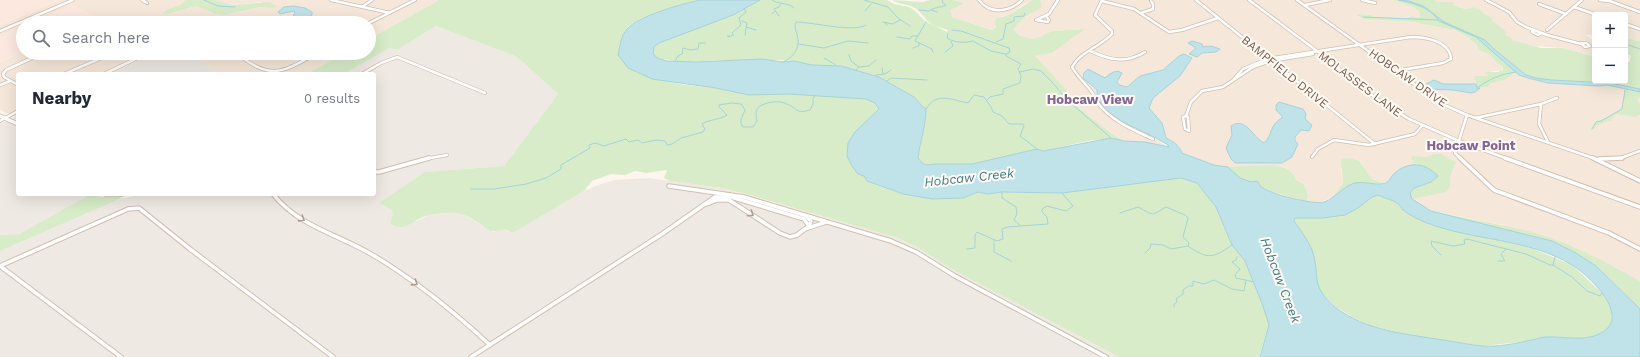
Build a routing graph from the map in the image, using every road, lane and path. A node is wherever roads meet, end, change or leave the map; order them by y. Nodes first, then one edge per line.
1 (73, 0) edge
2 (142, 0) edge
3 (330, 0) edge
4 (372, 0) edge
5 (415, 0) edge
6 (979, 0) edge
7 (1022, 0) edge
8 (1058, 0) edge
9 (1102, 0) edge
10 (1196, 0) edge
11 (1249, 0) edge
12 (1297, 0) edge
13 (1330, 0) edge
14 (1362, 0) edge
15 (1486, 0) edge
16 (1582, 0) edge
17 (1600, 0) edge
18 (1606, 0) edge
19 (1152, 1) dead end
20 (1611, 2) junction
21 (147, 3) dead end
22 (1375, 3) dead end
23 (1539, 4) dead end
24 (1304, 5) junction
25 (362, 6) junction
26 (1574, 7) junction
27 (1640, 12) edge
28 (390, 13) junction
29 (1141, 13) junction
30 (1592, 13) edge
31 (1566, 14) junction
32 (35, 16) edge
33 (1046, 16) junction
34 (1218, 18) junction
35 (376, 20) edge
36 (16, 24) edge
37 (1628, 25) edge
38 (1640, 29) edge
39 (1547, 30) dead end
40 (0, 31) edge
41 (1361, 44) junction
42 (1581, 44) dead end
43 (1090, 51) junction
44 (1145, 52) dead end
45 (1318, 52) junction
46 (28, 60) edge
47 (97, 60) edge
48 (133, 60) edge
49 (246, 60) edge
50 (302, 60) edge
51 (1272, 60) junction
52 (1396, 71) junction
53 (69, 72) edge
54 (108, 72) edge
55 (271, 72) edge
56 (365, 72) edge
57 (10, 81) junction
58 (16, 84) edge
59 (0, 85) edge
60 (485, 93) dead end
61 (1557, 98) dead end
62 (1541, 104) junction
63 (16, 113) edge
64 (1467, 115) junction
65 (0, 116) edge
66 (1186, 116) junction
67 (5, 118) junction
68 (1475, 118) junction
69 (0, 121) edge
70 (16, 123) edge
71 (1422, 126) junction
72 (1153, 139) dead end
73 (1459, 141) junction
74 (1548, 142) junction
75 (1374, 144) junction
76 (1640, 151) edge
77 (446, 155) dead end
78 (1312, 157) dead end
79 (1597, 159) junction
80 (376, 172) edge
81 (1640, 180) edge
82 (669, 186) dead end
83 (275, 196) edge
84 (703, 206) junction
85 (1640, 207) edge
86 (806, 216) junction
87 (829, 222) junction
88 (809, 226) junction
89 (805, 229) junction
90 (1640, 249) edge
91 (0, 266) edge
92 (490, 345) junction
93 (121, 357) edge
94 (333, 357) edge
95 (471, 357) edge
96 (1106, 357) edge

1 - 32 street
2 - 21 street
3 - 25 street
4 - 25 street
5 - 28 street
6 - 7 street
8 - 33 street
9 - 29 street
9 - 43 street
10 - 34 street, BAMPFIELD DRIVE
11 - 45 street, MOLASSES LANE
12 - 24 street, HOBCAW DRIVE
13 - 24 street
14 - 22 street
15 - 42 street
16 - 26 street
17 - 20 street
18 - 20 street
19 - 29 street
20 - 27 street
23 - 31 street
24 - 41 street, HOBCAW DRIVE
25 - 28 street
26 - 30 street
26 - 31 street
28 - 35 street
29 - 34 street
31 - 39 street
33 - 33 street
34 - 51 street, BAMPFIELD DRIVE
36 - 40 street
37 - 38 street
41 - 45 street
41 - 52 street, HOBCAW DRIVE
41 - 52 street
43 - 44 street
43 - 72 street
45 - 51 street
45 - 71 street, MOLASSES LANE
46 - 57 street
47 - 53 street
48 - 54 street
49 - 55 street
50 - 55 street
51 - 66 street
51 - 75 street, BAMPFIELD DRIVE
52 - 64 street, HOBCAW DRIVE
56 - 60 street
57 - 58 street
57 - 59 street
61 - 62 street
62 - 68 street
62 - 74 street
63 - 67 street
64 - 68 street, HOBCAW DRIVE
64 - 73 street
65 - 67 main road
66 - 66 street
67 - 69 street
67 - 70 main road
68 - 74 street, HOBCAW DRIVE
71 - 73 street, MOLASSES LANE
71 - 75 street
73 - 85 street, MOLASSES LANE
73 - 90 street
74 - 79 street, HOBCAW DRIVE
75 - 78 street
76 - 79 street
77 - 80 street
79 - 81 street, HOBCAW DRIVE
82 - 86 street
83 -> 92 street
84 - 88 street
84 -> 89 street
84 - 92 street
86 - 87 street
86 - 88 street
87 - 89 street
87 - 96 street
88 - 89 street
91 - 93 street
91 - 94 street
92 - 95 street

